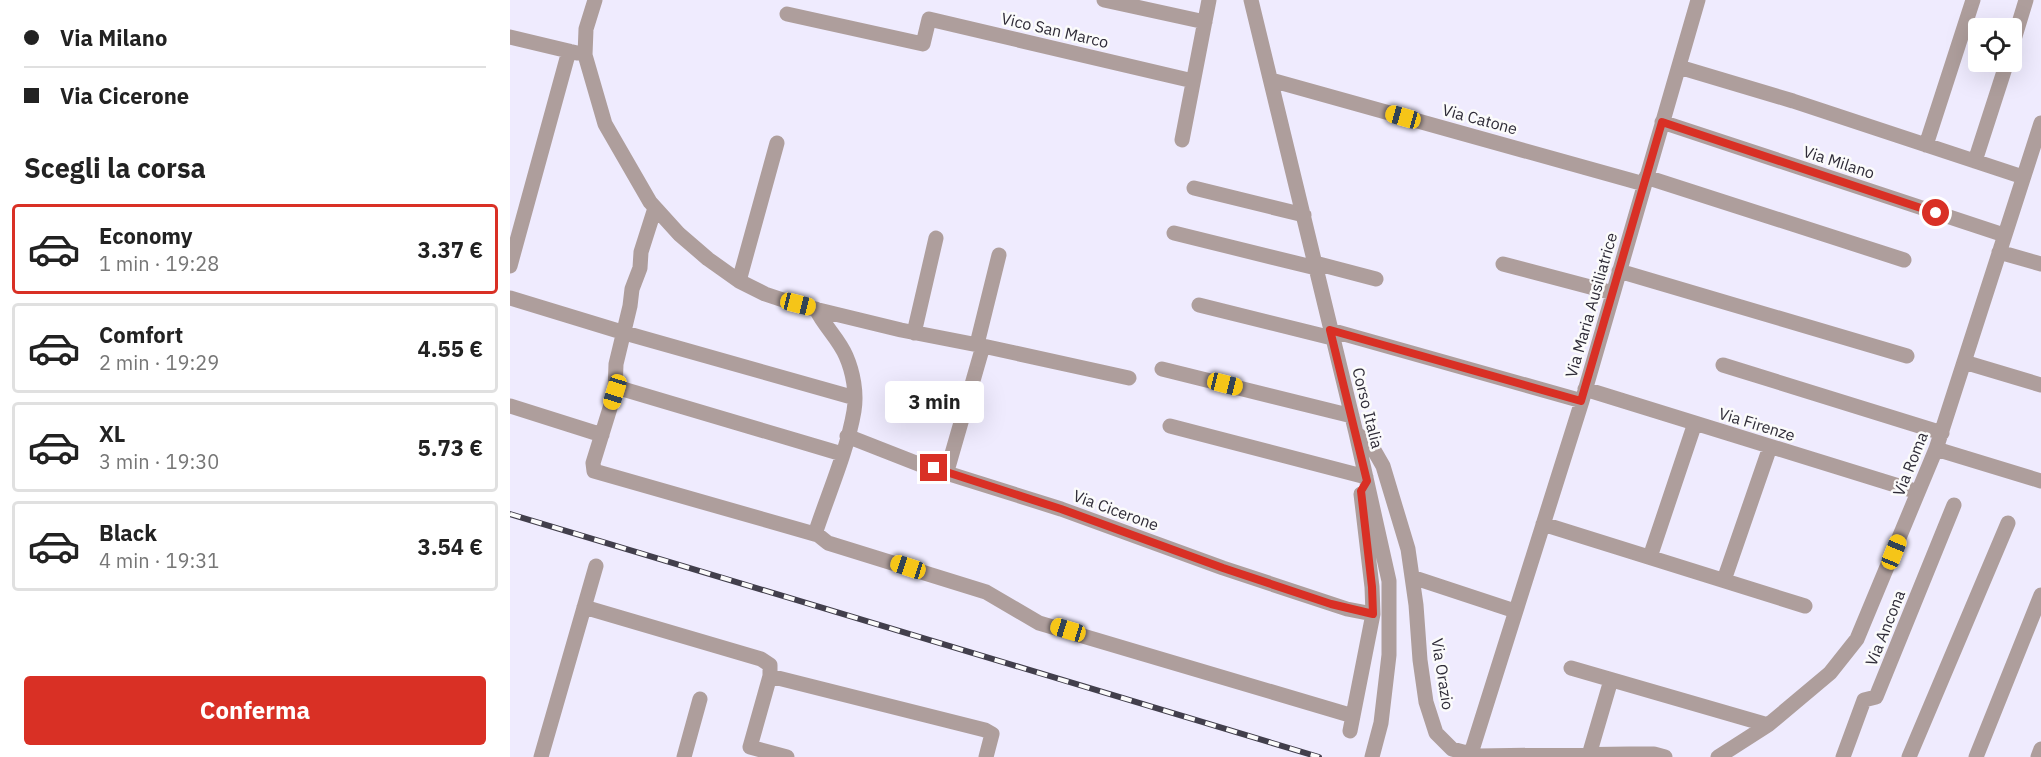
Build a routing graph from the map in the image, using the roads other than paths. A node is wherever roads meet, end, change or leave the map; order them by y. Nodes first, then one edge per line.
1 (595, 0) edge
2 (1104, 0) edge
3 (1209, 0) edge
4 (1251, 0) edge
5 (1698, 0) edge
6 (1973, 0) edge
7 (2026, 0) edge
8 (787, 14) dead end
9 (2021, 18) edge
10 (1205, 22) junction
11 (510, 37) edge
12 (569, 51) junction
13 (585, 55) junction
14 (1678, 67) junction
15 (2004, 72) edge
16 (1271, 80) junction
17 (1193, 81) junction
18 (1662, 122) junction
19 (2041, 123) edge
20 (1182, 140) dead end
21 (777, 143) dead end
22 (1926, 145) junction
23 (1975, 161) junction
24 (2030, 170) edge
25 (1645, 180) junction
26 (1194, 188) dead end
27 (655, 208) junction
28 (1304, 215) junction
29 (1174, 232) dead end
30 (2004, 236) junction
31 (936, 238) dead end
32 (1999, 252) junction
33 (999, 255) dead end
34 (1904, 260) dead end
35 (1503, 264) dead end
36 (2041, 264) edge
37 (510, 266) edge
38 (1315, 266) junction
39 (1619, 271) junction
40 (1376, 279) dead end
41 (739, 281) junction
42 (1613, 293) junction
43 (510, 298) edge
44 (1199, 304) dead end
45 (816, 309) junction
46 (625, 333) junction
47 (914, 333) junction
48 (1331, 334) junction
49 (980, 345) junction
50 (1907, 357) dead end
51 (1964, 362) junction
52 (1723, 365) dead end
53 (1162, 369) dead end
54 (1129, 378) dead end
55 (2041, 385) edge
56 (616, 387) junction
57 (1583, 395) junction
58 (855, 398) junction
59 (510, 406) edge
60 (1352, 416) junction
61 (1695, 423) junction
62 (1170, 426) dead end
63 (1356, 433) junction
64 (1942, 433) junction
65 (602, 435) junction
66 (847, 436) junction
67 (1770, 447) junction
68 (1936, 449) junction
69 (842, 454) junction
70 (947, 471) junction
71 (1366, 479) junction
72 (2041, 481) edge
73 (1918, 492) junction
74 (1954, 505) dead end
75 (2008, 523) dead end
76 (1542, 524) junction
77 (815, 534) junction
78 (1650, 557) junction
79 (596, 566) dead end
80 (1412, 577) junction
81 (1724, 580) junction
82 (2041, 595) edge
83 (1805, 606) dead end
84 (584, 607) junction
85 (1515, 611) junction
86 (1373, 614) junction
87 (1571, 668) dead end
88 (770, 670) junction
89 (1611, 680) junction
90 (700, 699) dead end
91 (1768, 725) junction
92 (2041, 749) edge
93 (1469, 754) junction
94 (1589, 755) junction
95 (541, 757) edge
96 (684, 757) edge
97 (787, 757) edge
98 (986, 757) edge
99 (1372, 757) edge
100 (1665, 757) edge
101 (1718, 757) edge
102 (1843, 757) edge
103 (1909, 757) edge
104 (1976, 757) edge
105 (2038, 757) edge

1 - 13 street
2 - 10 street
3 - 10 street
4 - 16 street, Corso Italia
5 - 14 street, Via Maria Ausiliatrice
6 - 22 street
7 - 9 street
8 - 17 street, Vico San Marco
10 - 17 street
11 - 12 street
12 - 13 street
12 - 37 street
13 - 27 street
14 - 18 street, Via Maria Ausiliatrice
14 - 22 street
15 - 23 street
16 - 25 street, Via Catone
16 - 28 street, Corso Italia
17 - 20 street
18 - 25 street, Via Maria Ausiliatrice
18 - 30 street, Via Milano
19 - 24 street, Via Roma
21 - 41 street
22 - 23 street
23 - 24 street
24 - 30 street, Via Roma
25 - 34 street, Via Catone
25 - 39 street, Via Maria Ausiliatrice
26 - 28 street
27 - 41 street
27 - 46 street
28 - 38 street, Corso Italia
29 - 38 street
30 - 32 street, Via Roma
31 - 47 street
32 - 36 street
32 - 51 street, Via Roma
33 - 49 street
35 - 42 street
38 - 40 street
38 - 48 street, Corso Italia
39 - 42 street, Via Maria Ausiliatrice
39 - 50 street
41 - 45 street
42 - 57 street, Via Maria Ausiliatrice
43 - 46 street
44 - 48 street, Via Firenze
45 - 47 street
45 - 58 street
46 - 56 street
46 - 58 street
47 - 49 street
48 - 57 street, Via Firenze
48 - 60 street, Corso Italia
49 - 54 street
49 - 70 street
51 - 55 street
51 - 64 street, Via Roma
52 - 64 street
53 - 60 street
56 - 65 street
56 - 69 street
57 - 61 street, Via Firenze
57 - 76 street, Via Maria Ausiliatrice
58 - 66 street
59 - 65 street
60 - 63 street, Corso Italia
61 - 67 street, Via Firenze
61 - 78 street
62 - 71 street
63 - 71 street, Corso Italia
63 - 80 street, Via Orazio
64 - 68 street, Via Roma
65 - 77 street
66 - 69 street
66 - 70 street, Via Cicerone
67 - 73 street, Via Firenze
67 - 81 street
68 - 72 street
68 - 73 street, Via Roma
69 - 77 street
70 - 86 street, Via Cicerone
71 - 86 street
71 - 99 street, Corso Italia
73 - 91 street, Via Roma
74 - 102 street, Via Ancona
75 - 103 street
76 - 78 street
76 - 85 street, Via Maria Ausiliatrice
77 - 86 street
78 - 81 street
79 - 84 street
80 - 85 street
80 - 93 street, Via Orazio
81 - 83 street
82 - 104 street
84 - 88 street
84 - 95 street
85 - 93 street, Via Maria Ausiliatrice
87 - 89 street
88 - 97 street
88 - 98 street
89 - 91 street
89 - 94 street
90 - 96 street
91 - 101 street, Via Roma
92 - 105 street
93 - 94 street, Via Orazio
94 - 100 street, Via Orazio

